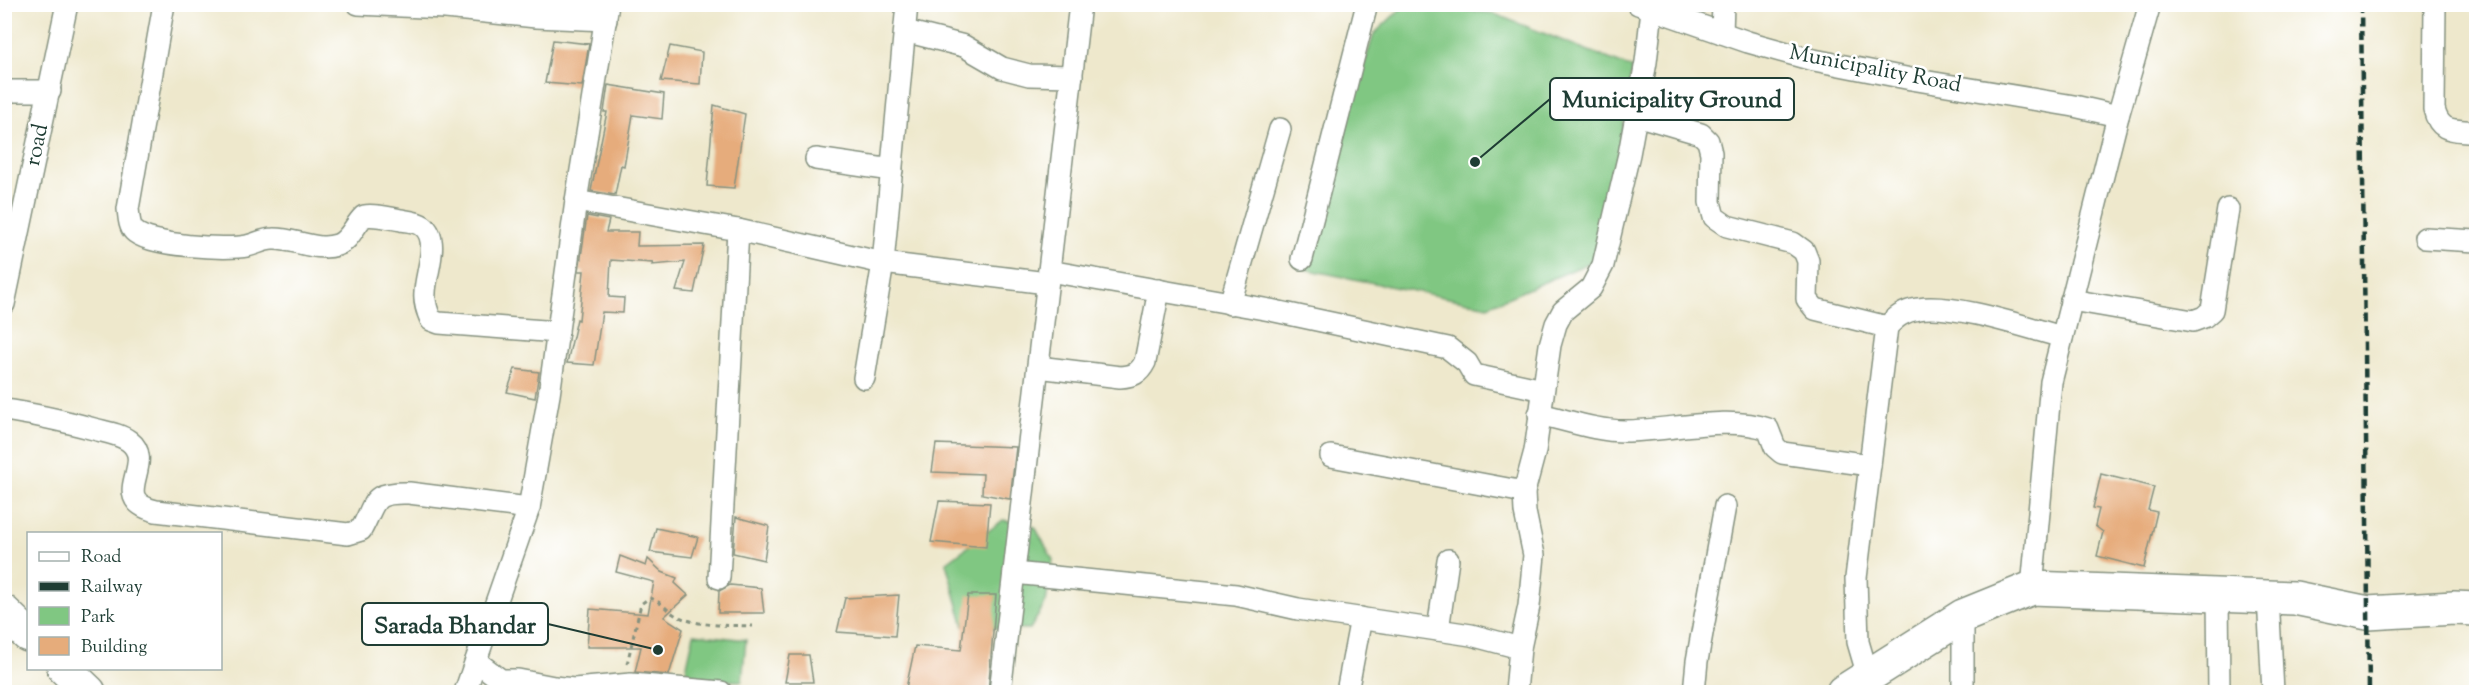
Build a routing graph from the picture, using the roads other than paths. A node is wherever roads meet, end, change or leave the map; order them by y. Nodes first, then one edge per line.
1 (67, 4) edge
2 (164, 4) edge
3 (358, 4) edge
4 (907, 4) edge
5 (1080, 4) edge
6 (1366, 4) edge
7 (1723, 4) edge
8 (2150, 4) edge
9 (2435, 4) edge
10 (1645, 8) edge
11 (607, 12) edge
12 (905, 32) junction
13 (1722, 33) junction
14 (1072, 76) junction
15 (4, 91) edge
16 (50, 91) junction
17 (1636, 115) junction
18 (2118, 116) junction
19 (1280, 129) dead end
20 (2476, 132) edge
21 (816, 159) dead end
22 (892, 170) junction
23 (576, 201) junction
24 (2229, 209) dead end
25 (738, 230) junction
26 (2425, 238) dead end
27 (2476, 241) edge
28 (1302, 259) dead end
29 (883, 262) junction
30 (1048, 277) junction
31 (1159, 290) junction
32 (2071, 300) junction
33 (4, 304) edge
34 (1230, 304) junction
35 (1887, 327) junction
36 (558, 332) junction
37 (2062, 337) junction
38 (1038, 367) junction
39 (864, 378) dead end
40 (1543, 390) junction
41 (4, 410) edge
42 (1539, 414) junction
43 (1331, 456) dead end
44 (1870, 465) junction
45 (1524, 492) junction
46 (1725, 506) dead end
47 (529, 508) junction
48 (1448, 560) dead end
49 (1014, 573) junction
50 (719, 578) dead end
51 (2032, 588) junction
52 (2218, 595) junction
53 (2268, 597) junction
54 (2476, 609) edge
55 (4, 612) edge
56 (1963, 616) junction
57 (1361, 618) junction
58 (1438, 630) junction
59 (27, 634) edge
60 (1520, 648) junction
61 (476, 661) junction
62 (65, 670) edge
63 (1856, 684) edge
64 (89, 693) edge
65 (465, 693) edge
66 (721, 693) edge
67 (1000, 693) edge
68 (1347, 693) edge
69 (1516, 693) edge
70 (1694, 693) edge
71 (1963, 693) edge
72 (2219, 693) edge
73 (2273, 693) edge

1 - 16 street, road
2 - 36 street
3 - 11 street
4 - 12 street
5 - 14 street
6 - 28 street
7 - 13 street
8 - 18 street
9 - 20 street
10 - 13 street, Municipality Road
10 - 17 street
11 - 23 street
12 - 14 street
12 - 22 street
13 - 18 street, Municipality Road
14 - 30 street
15 - 16 street, road
16 - 33 street, road
17 - 35 street
17 - 40 street
18 - 32 street
19 - 34 street
21 - 22 street
22 - 29 street
23 - 25 street
23 - 36 street
24 - 32 street
25 - 29 street
25 - 50 street
26 - 27 street
29 - 30 street
29 - 39 street
30 - 31 street
30 - 38 street
31 - 34 street
31 - 38 street
32 - 37 street
34 - 40 street
35 - 37 street
35 - 44 street
36 - 47 street
37 - 51 street
38 - 49 street
40 - 42 street
41 - 47 street
42 - 44 street
42 - 45 street
43 - 45 street
44 - 63 street
45 - 60 street
46 - 70 street
47 - 61 street
48 - 58 street
49 - 57 street
49 - 67 street
51 - 52 main road
51 - 56 main road
52 - 53 main road
52 - 72 street
53 - 54 main road
53 - 73 street
55 - 59 main road
56 - 63 main road
56 - 71 street
57 - 58 street
57 - 68 street
58 - 60 street
60 - 69 street
61 - 65 street
61 - 66 street
62 - 64 main road

